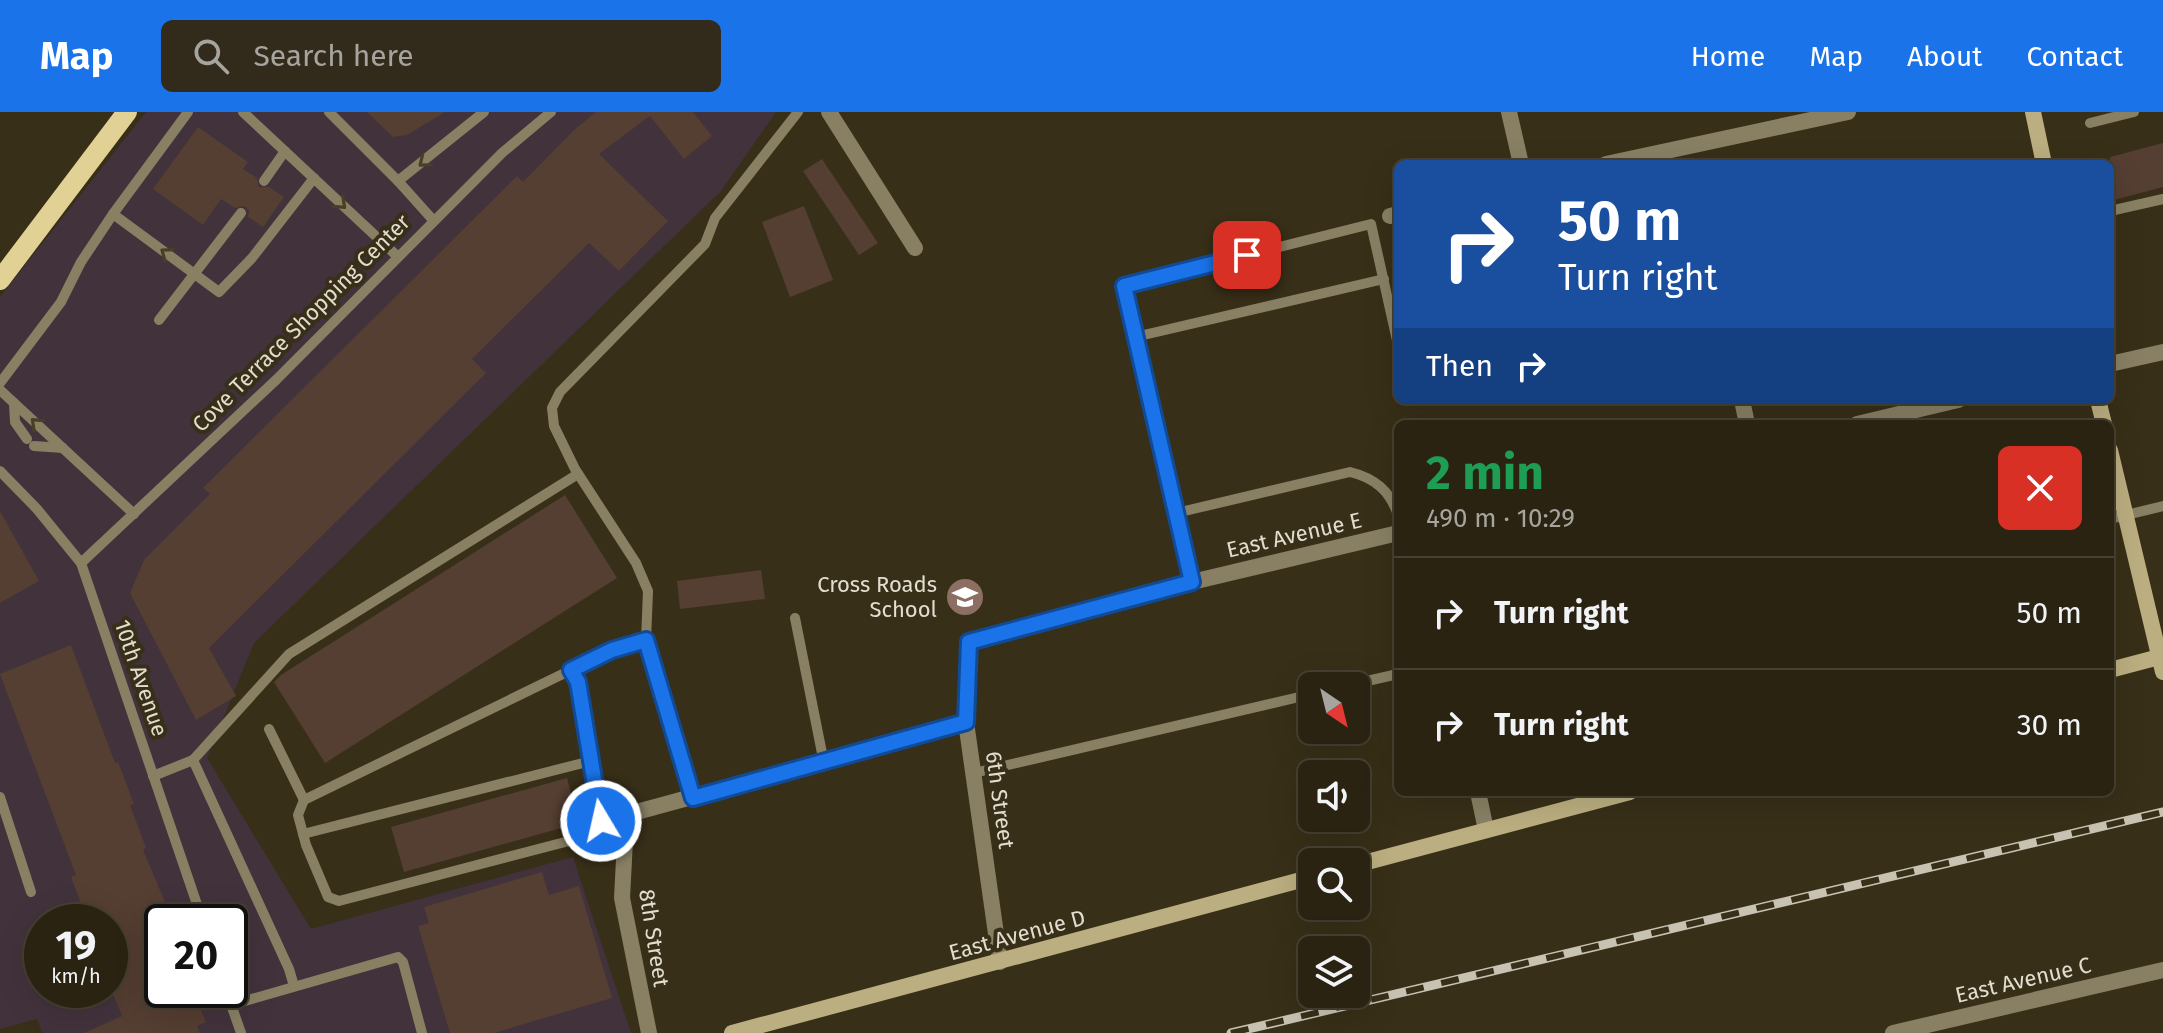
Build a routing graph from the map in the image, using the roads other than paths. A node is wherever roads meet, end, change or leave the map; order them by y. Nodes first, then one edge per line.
1 (127, 112) edge
2 (188, 112) edge
3 (243, 112) edge
4 (329, 112) edge
5 (484, 112) edge
6 (551, 112) edge
7 (798, 112) edge
8 (829, 112) edge
9 (1509, 112) edge
10 (1848, 112) edge
11 (2033, 112) edge
12 (2134, 112) edge
13 (2090, 123) dead end
14 (1686, 147) junction
15 (285, 151) junction
16 (1520, 160) edge
17 (1625, 160) edge
18 (1689, 160) edge
19 (2043, 160) edge
20 (314, 178) junction
21 (264, 181) dead end
22 (398, 181) junction
23 (2163, 199) edge
24 (2114, 210) edge
25 (241, 213) dead end
26 (113, 214) junction
27 (433, 220) junction
28 (915, 248) dead end
29 (397, 256) junction
30 (194, 274) junction
31 (1384, 279) junction
32 (0, 280) edge
33 (159, 320) dead end
34 (1394, 326) edge
35 (1135, 337) junction
36 (2163, 352) edge
37 (2114, 363) edge
38 (0, 383) edge
39 (0, 390) edge
40 (14, 403) junction
41 (1941, 404) edge
42 (1874, 420) edge
43 (63, 448) junction
44 (0, 471) edge
45 (578, 474) junction
46 (2114, 484) edge
47 (1394, 502) edge
48 (2163, 506) edge
49 (1176, 513) junction
50 (134, 514) junction
51 (2118, 517) edge
52 (1394, 534) edge
53 (81, 563) junction
54 (1192, 582) junction
55 (795, 618) dead end
56 (646, 640) junction
57 (969, 642) joint
58 (2162, 662) edge
59 (2114, 669) edge
60 (571, 670) junction
61 (1394, 675) edge
62 (1370, 680) edge
63 (1298, 697) edge
64 (966, 722) junction
65 (269, 729) dead end
66 (193, 760) junction
67 (591, 761) junction
68 (824, 763) junction
69 (974, 773) junction
70 (153, 776) junction
71 (1479, 796) edge
72 (1615, 796) edge
73 (0, 797) edge
74 (693, 798) junction
75 (304, 800) junction
76 (1486, 830) junction
77 (303, 834) junction
78 (1370, 861) edge
79 (1298, 881) edge
80 (31, 892) dead end
81 (197, 904) edge
82 (1000, 962) junction
83 (2163, 970) edge
84 (294, 986) junction
85 (248, 1000) edge
86 (232, 1008) edge
87 (241, 1033) edge
88 (422, 1033) edge
89 (649, 1033) edge
90 (732, 1033) edge
91 (1892, 1033) edge

1 - 32 main road
2 - 26 lane
3 - 15 lane
4 - 22 lane
5 -> 22 lane
6 - 27 lane, Cove Terrace Shopping Center
7 - 45 lane
8 - 28 street
9 - 16 street
10 - 14 street
11 - 19 main road
12 - 13 lane
14 - 17 street
14 - 18 street
15 - 20 lane
15 - 21 lane
20 -> 29 lane
20 - 30 lane
22 - 27 lane
23 - 24 lane
25 - 30 lane
30 -> 26 lane
26 - 38 lane
27 - 29 lane, Cove Terrace Shopping Center
29 - 50 lane, Cove Terrace Shopping Center
30 - 33 lane
31 - 34 lane
31 - 35 lane
31 - 35 lane
35 - 49 lane
36 - 37 street
39 - 40 lane
43 -> 40 lane
40 - 43 lane
41 - 42 street
43 - 50 lane
44 - 53 lane, 10th Avenue
45 - 56 lane
45 - 66 lane
46 - 51 main road
47 - 49 lane
48 - 51 lane
49 - 54 lane
50 - 53 lane, Cove Terrace Shopping Center
51 - 58 main road
52 - 54 street, East Avenue E
53 - 70 lane, 10th Avenue
54 - 57 street, East Avenue E
55 - 68 lane
56 - 60 lane
56 - 74 lane
57 - 64 street, 6th Street
58 - 59 main road
60 - 67 lane
60 - 75 lane
61 - 62 lane
63 - 69 lane
64 - 68 street, 8th Street
64 - 69 street, 6th Street
65 - 75 lane
66 - 70 lane
66 - 84 lane
67 - 77 lane
67 - 77 lane
68 - 74 street, 8th Street
69 - 82 street, 6th Street
70 - 81 lane, 10th Avenue
71 - 76 street
72 - 76 main road
73 - 80 lane
74 - 89 street, 8th Street
75 - 77 lane
76 - 78 main road
79 - 82 main road, East Avenue D
82 - 90 main road, East Avenue D
83 - 91 street, East Avenue C
84 - 85 lane
84 - 88 lane
86 - 87 lane

